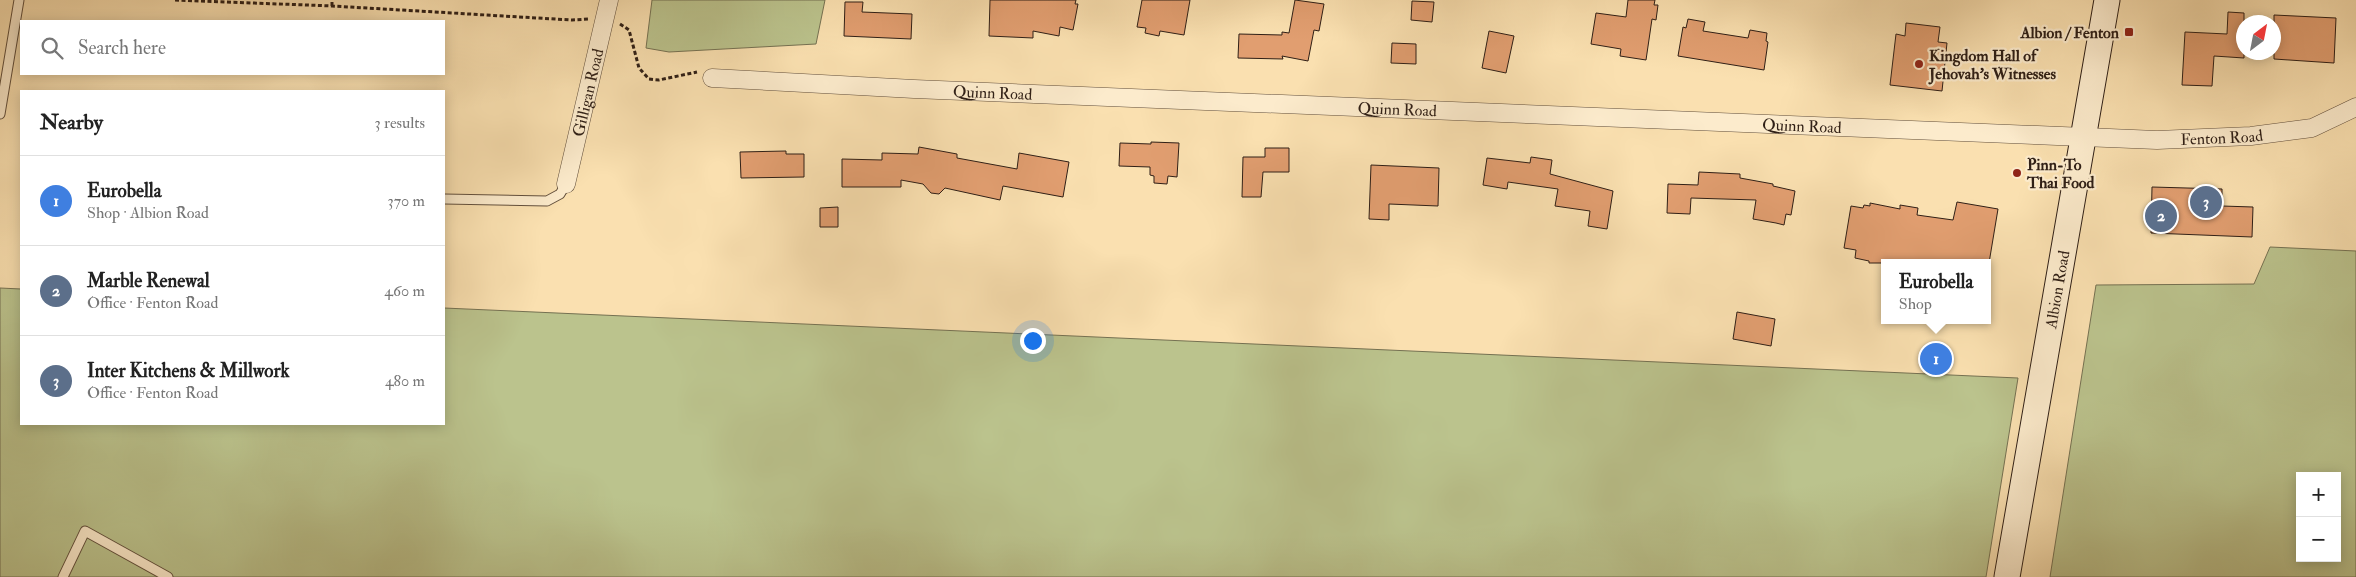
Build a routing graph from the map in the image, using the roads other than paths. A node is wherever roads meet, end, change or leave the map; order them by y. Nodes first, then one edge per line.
1 (20, 0) edge
2 (609, 0) edge
3 (2107, 0) edge
4 (712, 78) road end
5 (2356, 107) edge
6 (0, 114) edge
7 (2083, 137) junction
8 (566, 184) joint
9 (445, 199) edge
10 (62, 577) edge
11 (168, 577) edge
12 (2007, 577) edge

1 - 6 lane
2 - 8 street, Gilligan Road
3 - 7 main road, Albion Road
4 - 7 street, Quinn Road
5 - 7 street, Fenton Road
7 - 12 main road, Albion Road
8 - 9 lane
10 - 11 lane

